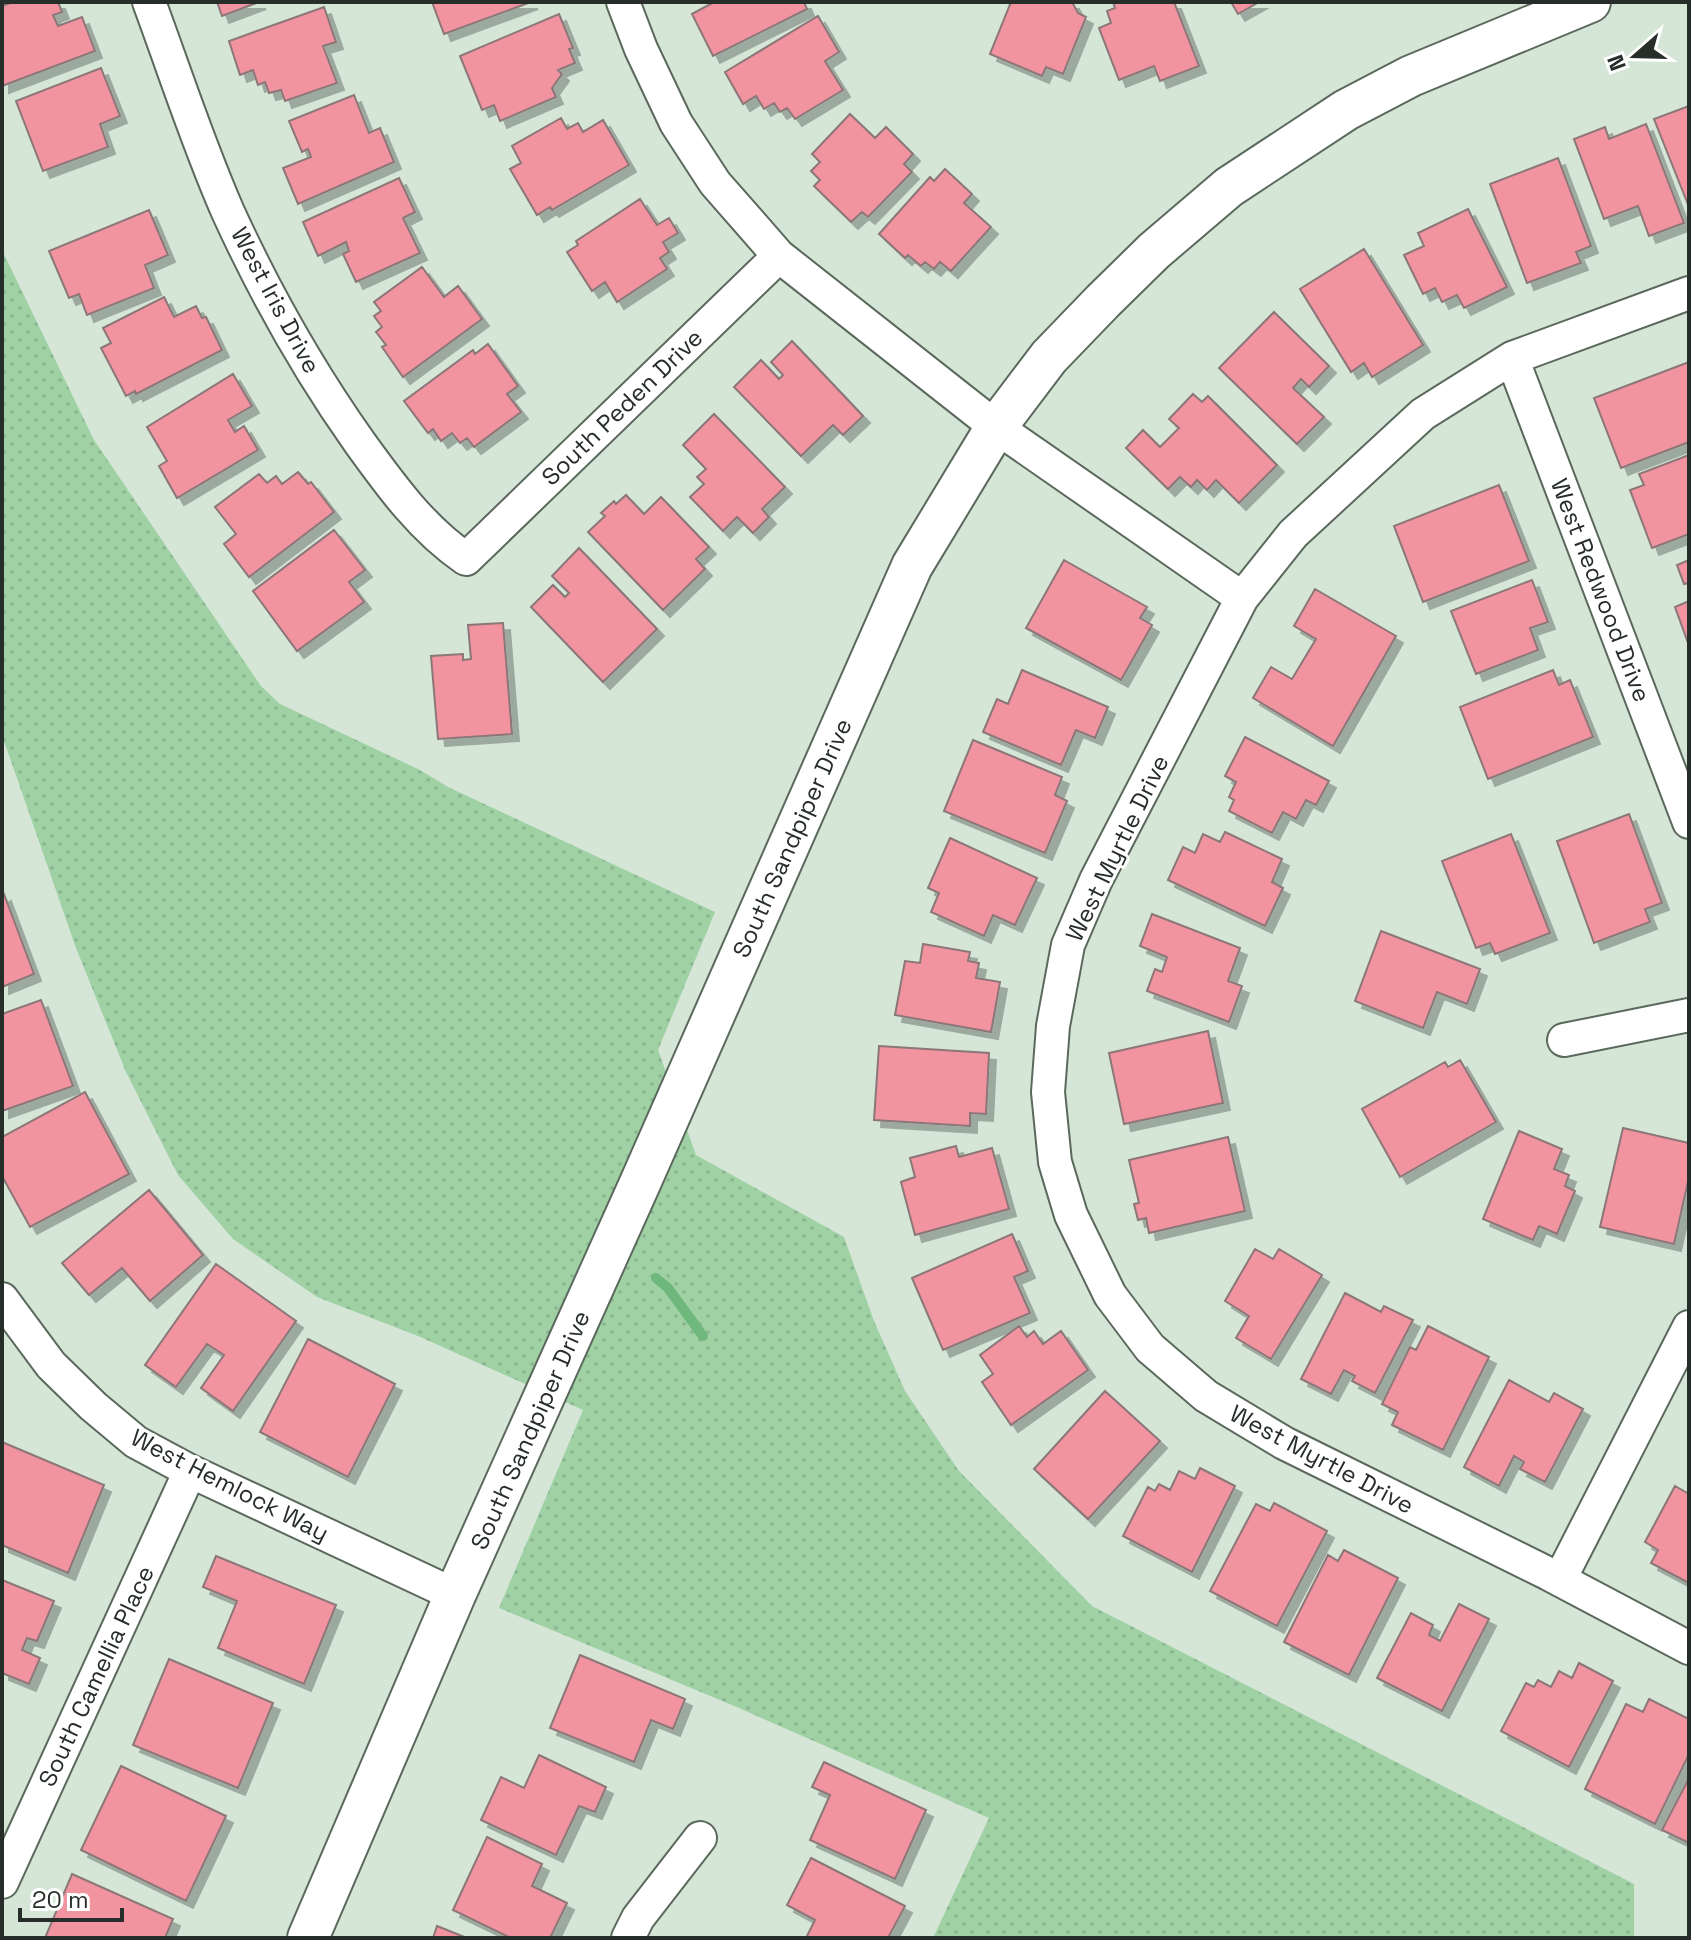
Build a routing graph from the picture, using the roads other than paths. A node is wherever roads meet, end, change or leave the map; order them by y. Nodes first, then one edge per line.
1 (149, 2) edge
2 (623, 2) edge
3 (1577, 4) edge
4 (779, 256) junction
5 (1689, 293) edge
6 (1512, 358) junction
7 (996, 427) junction
8 (466, 559) joint
9 (1242, 598) junction
10 (1689, 822) edge
11 (1689, 1015) edge
12 (1564, 1040) dead end
13 (2, 1299) edge
14 (1689, 1327) edge
15 (190, 1471) junction
16 (1560, 1579) junction
17 (455, 1595) junction
18 (1689, 1648) edge
19 (700, 1838) dead end
20 (2, 1882) edge
21 (308, 1938) edge
22 (628, 1938) edge

1 - 8 street, West Iris Drive
2 - 4 street
3 - 7 street, South Sandpiper Drive
4 - 7 street
4 - 8 street, South Peden Drive
5 - 6 street, West Myrtle Drive
6 - 9 street, West Myrtle Drive
6 - 10 street, West Redwood Drive
7 - 9 street
7 - 17 street, South Sandpiper Drive
9 - 16 street, West Myrtle Drive
11 - 12 street
13 - 15 street, West Hemlock Way
14 - 16 street
15 - 17 street, West Hemlock Way
15 - 20 street, South Camellia Place
16 - 18 street, West Myrtle Drive
17 - 21 street, South Sandpiper Drive
19 - 22 street

